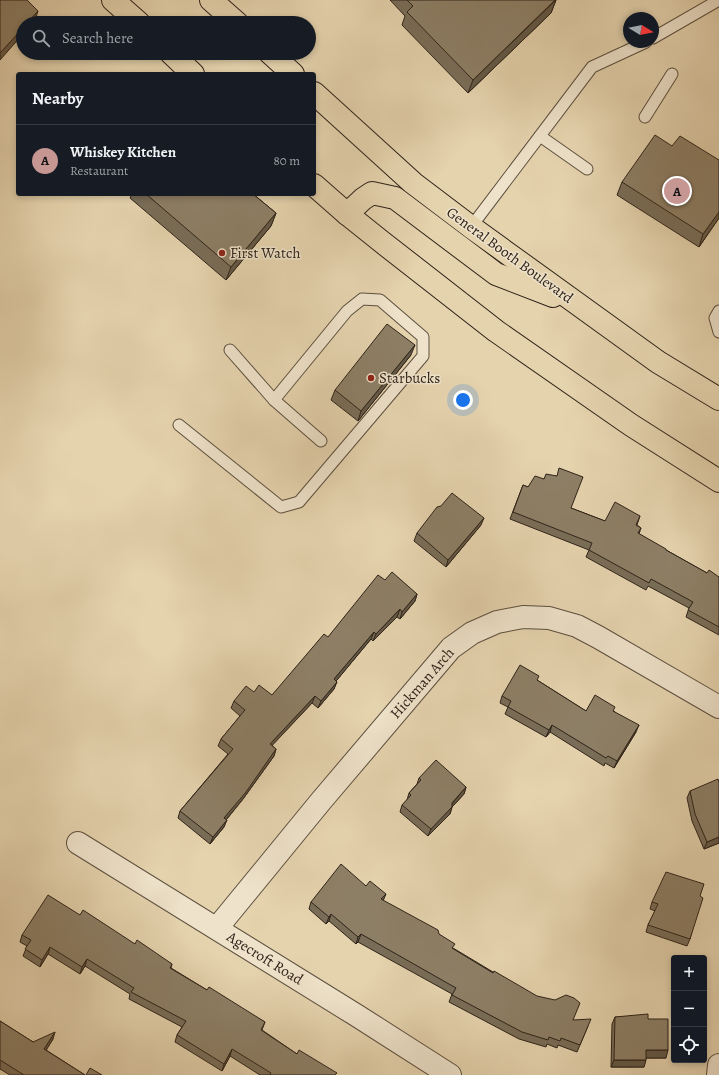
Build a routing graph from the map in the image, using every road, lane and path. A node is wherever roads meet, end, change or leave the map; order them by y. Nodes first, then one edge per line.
1 (113, 0) edge
2 (211, 0) edge
3 (719, 0) edge
4 (131, 16) edge
5 (229, 16) edge
6 (659, 35) edge
7 (633, 48) edge
8 (178, 60) edge
9 (278, 60) edge
10 (191, 72) edge
11 (291, 72) edge
12 (672, 74) dead end
13 (316, 95) edge
14 (645, 117) dead end
15 (540, 136) junction
16 (587, 168) dead end
17 (316, 187) edge
18 (347, 214) junction
19 (471, 227) junction
20 (581, 307) junction
21 (719, 311) edge
22 (719, 332) edge
23 (230, 350) dead end
24 (719, 399) edge
25 (274, 400) junction
26 (179, 425) dead end
27 (321, 442) dead end
28 (719, 481) edge
29 (719, 707) edge
30 (78, 843) dead end
31 (217, 928) junction
32 (719, 1066) edge
33 (450, 1075) edge
34 (718, 1075) edge

1 - 4 highway
2 - 5 highway
3 - 6 lane
7 - 15 lane
8 - 10 highway
9 - 11 highway
12 - 14 lane
13 - 19 highway, General Booth Boulevard
15 - 16 lane
15 - 19 lane
17 - 18 highway
18 - 20 highway
18 - 28 highway
19 - 20 highway, General Booth Boulevard
20 - 24 highway, General Booth Boulevard
21 - 22 lane
23 - 25 lane
25 - 26 lane
25 - 27 lane
29 - 31 street, Hickman Arch
30 - 31 street, Agecroft Road
31 - 33 street, Agecroft Road
32 - 34 street

